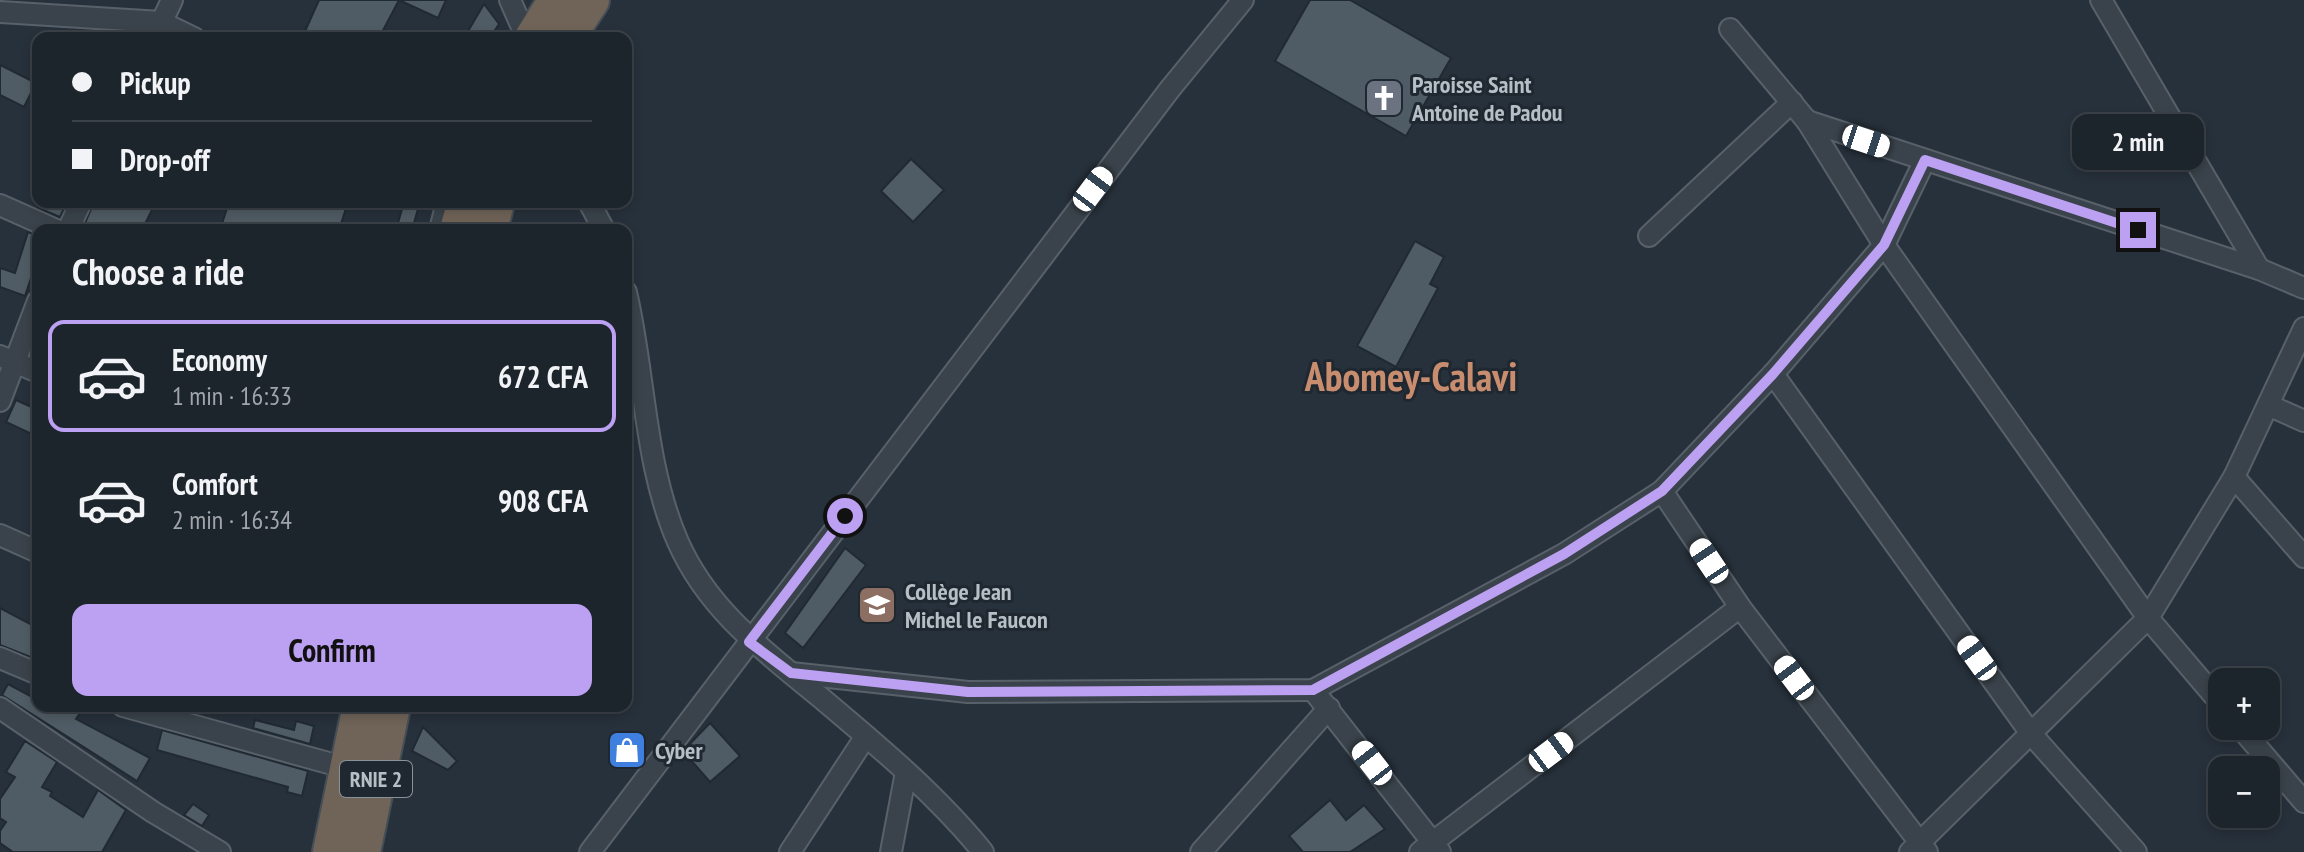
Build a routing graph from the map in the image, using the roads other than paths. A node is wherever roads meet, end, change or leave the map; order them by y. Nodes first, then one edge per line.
1 (172, 0) edge
2 (510, 0) edge
3 (536, 0) edge
4 (558, 0) edge
5 (590, 0) edge
6 (611, 0) edge
7 (1243, 0) edge
8 (2101, 0) edge
9 (0, 12) edge
10 (1730, 29) dead end
11 (157, 30) edge
12 (522, 32) edge
13 (524, 32) edge
14 (525, 32) edge
15 (569, 32) edge
16 (591, 32) edge
17 (1792, 102) junction
18 (1807, 121) junction
19 (1925, 160) junction
20 (0, 205) edge
21 (43, 224) edge
22 (1649, 236) dead end
23 (1884, 245) junction
24 (2259, 269) junction
25 (2304, 288) edge
26 (32, 312) edge
27 (632, 324) edge
28 (2304, 328) edge
29 (8, 358) edge
30 (32, 369) edge
31 (1773, 374) junction
32 (0, 401) edge
33 (2268, 405) junction
34 (2304, 421) edge
35 (2234, 477) junction
36 (1662, 491) junction
37 (0, 535) edge
38 (32, 549) edge
39 (2304, 557) edge
40 (1740, 607) junction
41 (2148, 618) junction
42 (749, 642) junction
43 (0, 658) edge
44 (32, 671) edge
45 (791, 673) junction
46 (2208, 689) edge
47 (1313, 690) junction
48 (0, 708) edge
49 (1329, 708) junction
50 (145, 712) edge
51 (343, 712) edge
52 (361, 712) edge
53 (390, 712) edge
54 (406, 712) edge
55 (2032, 735) junction
56 (866, 736) junction
57 (2251, 740) edge
58 (332, 764) junction
59 (906, 772) junction
60 (2304, 802) edge
61 (1431, 849) edge
62 (1918, 849) edge
63 (220, 852) edge
64 (313, 852) edge
65 (332, 852) edge
66 (361, 852) edge
67 (376, 852) edge
68 (590, 852) edge
69 (790, 852) edge
70 (891, 852) edge
71 (983, 852) edge
72 (1201, 852) edge
73 (2136, 852) edge

1 - 11 street
2 - 12 street
3 - 13 street
4 - 14 highway
5 - 15 highway
6 - 16 street
7 - 42 street
8 - 24 street
9 - 11 street
10 - 17 street
17 - 18 street
17 - 22 street
18 - 19 street
18 - 23 street
19 - 23 street
19 - 24 street
20 - 21 street
23 - 31 street
23 - 41 street
24 - 25 street
26 - 29 street
27 - 42 street
28 - 33 street
29 - 30 street
29 - 32 street
31 - 36 street
31 - 55 street
33 - 34 street
33 - 35 street
35 - 39 street
35 - 41 street
36 - 40 street
36 - 47 street
37 - 38 street
40 - 61 street
40 - 62 street
41 - 46 street
41 - 55 street
42 - 45 street
42 - 68 street
43 - 44 street
45 - 47 street
45 - 56 street
47 - 49 street
48 - 63 street
49 - 61 street
49 - 72 street
50 - 58 street
51 - 58 street
52 - 65 highway, RNIE 2 / RNIE 2
53 - 66 highway, RNIE 2 / RNIE 2
54 - 67 street
55 - 62 street
55 - 73 street
56 - 59 street
56 - 69 street
57 - 60 street
58 - 64 street
59 - 70 street
59 - 71 street

